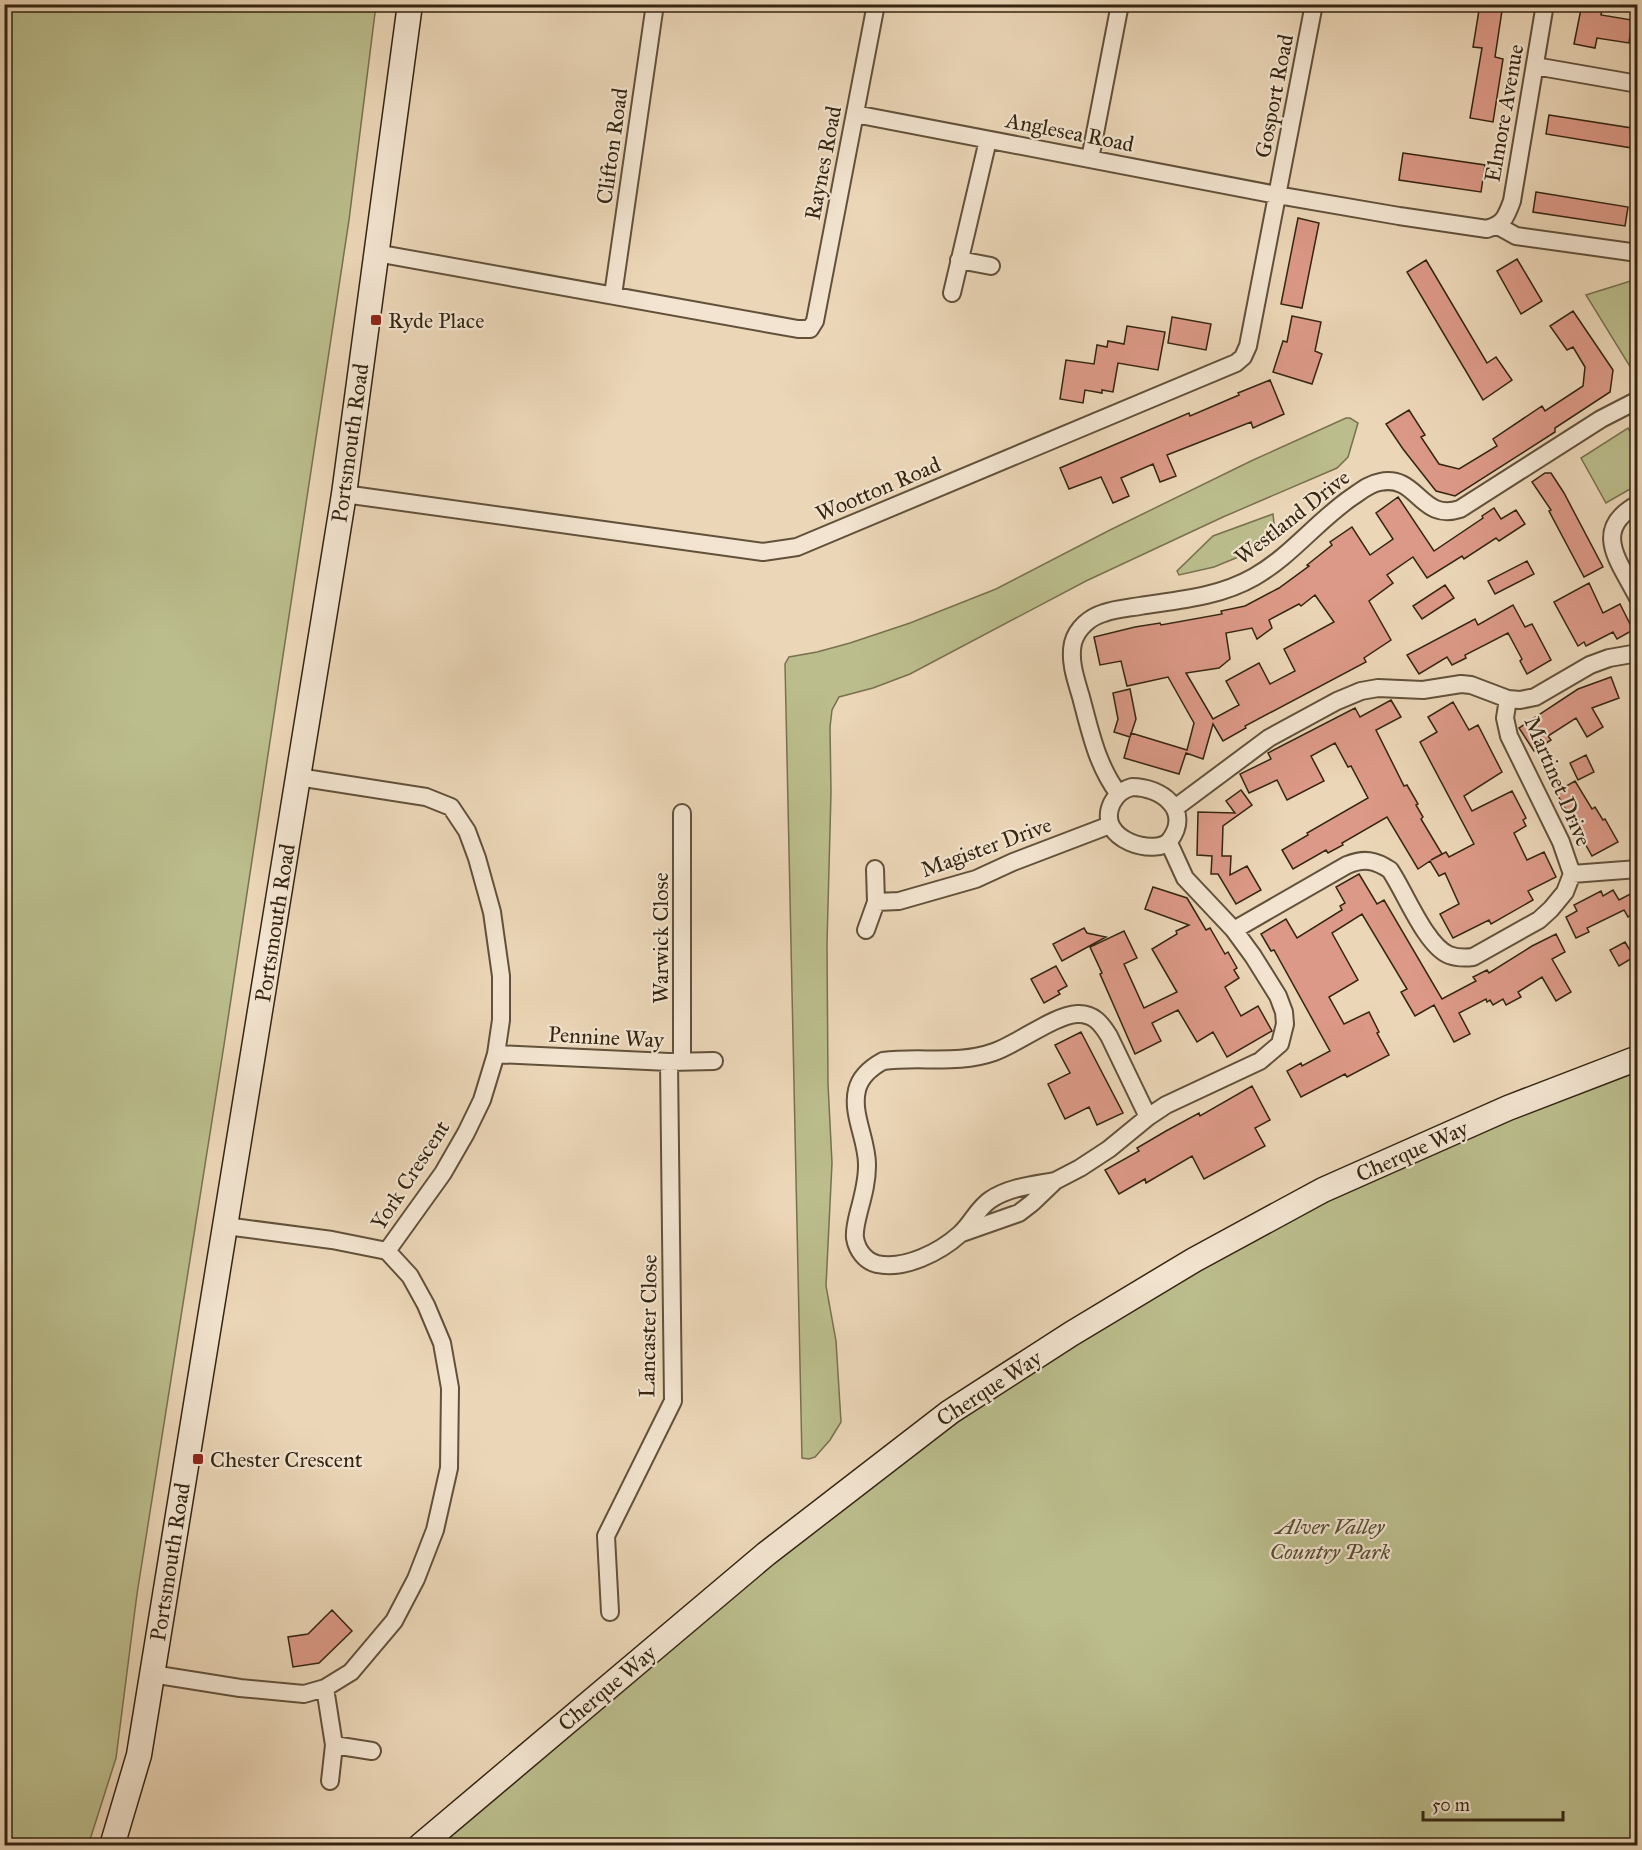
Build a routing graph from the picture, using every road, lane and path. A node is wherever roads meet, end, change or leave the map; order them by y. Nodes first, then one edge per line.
1 (410, 4) edge
2 (655, 4) edge
3 (876, 4) edge
4 (1120, 4) edge
5 (1314, 4) edge
6 (1545, 4) edge
7 (1535, 66) junction
8 (1638, 84) edge
9 (855, 114) junction
10 (988, 140) junction
11 (1090, 159) junction
12 (1277, 195) junction
13 (1498, 226) junction
14 (376, 253) junction
15 (1638, 253) edge
16 (959, 260) junction
17 (991, 266) dead end
18 (952, 293) dead end
19 (613, 294) junction
20 (1636, 403) edge
21 (344, 494) junction
22 (1638, 504) edge
23 (1638, 598) edge
24 (1638, 653) edge
25 (1509, 699) junction
26 (298, 777) junction
27 (1118, 794) junction
28 (1175, 808) junction
29 (682, 813) dead end
30 (1110, 825) junction
31 (1169, 843) junction
32 (875, 869) dead end
33 (1638, 869) edge
34 (1572, 874) junction
35 (876, 902) junction
36 (866, 930) dead end
37 (1234, 930) junction
38 (496, 1054) junction
39 (1638, 1058) edge
40 (714, 1061) dead end
41 (676, 1062) junction
42 (1148, 1117) junction
43 (1055, 1181) junction
44 (226, 1226) junction
45 (962, 1233) junction
46 (387, 1251) junction
47 (610, 1612) dead end
48 (152, 1674) junction
49 (325, 1688) junction
50 (334, 1745) junction
51 (372, 1751) dead end
52 (330, 1781) dead end
53 (117, 1843) edge
54 (420, 1845) edge

1 - 14 main road, Portsmouth Road
2 - 19 street, Clifton Road
3 - 9 street, Raynes Road
4 - 11 street
5 - 12 street, Gosport Road
6 - 7 street, Elmore Avenue
7 - 8 street
7 - 13 street, Elmore Avenue
9 - 10 street, Anglesea Road
9 - 19 street, Raynes Road
10 - 11 street, Anglesea Road
10 - 16 street
11 - 12 street, Anglesea Road
12 - 13 street
12 - 21 street, Wootton Road
13 - 15 street
14 - 19 street
14 - 21 main road, Portsmouth Road
16 - 17 street
16 - 18 street
20 - 27 street, Westland Drive
21 - 26 main road, Portsmouth Road
22 - 23 street
24 - 25 street
25 - 28 street
25 - 34 street, Martinet Drive
26 - 38 street, York Crescent
26 - 44 main road, Portsmouth Road
27 - 28 street
27 - 30 street
28 - 31 street
29 - 41 street, Warwick Close
30 - 31 street
30 - 35 street, Magister Drive
31 - 37 street
32 - 35 street
33 - 34 street
34 - 37 street, Martinet Drive
35 - 36 street
37 - 42 street
38 - 41 street, Pennine Way
38 - 46 street, York Crescent
39 - 54 main road, Cherque Way
40 - 41 street, Pennine Way
41 - 47 street, Lancaster Close
42 - 43 street
42 - 45 street
43 - 45 street
43 - 45 street
44 - 46 street, York Crescent
44 - 48 main road, Portsmouth Road
46 - 49 street
48 - 49 street
48 - 53 main road, Portsmouth Road
49 - 50 street
50 - 51 street
50 - 52 street

